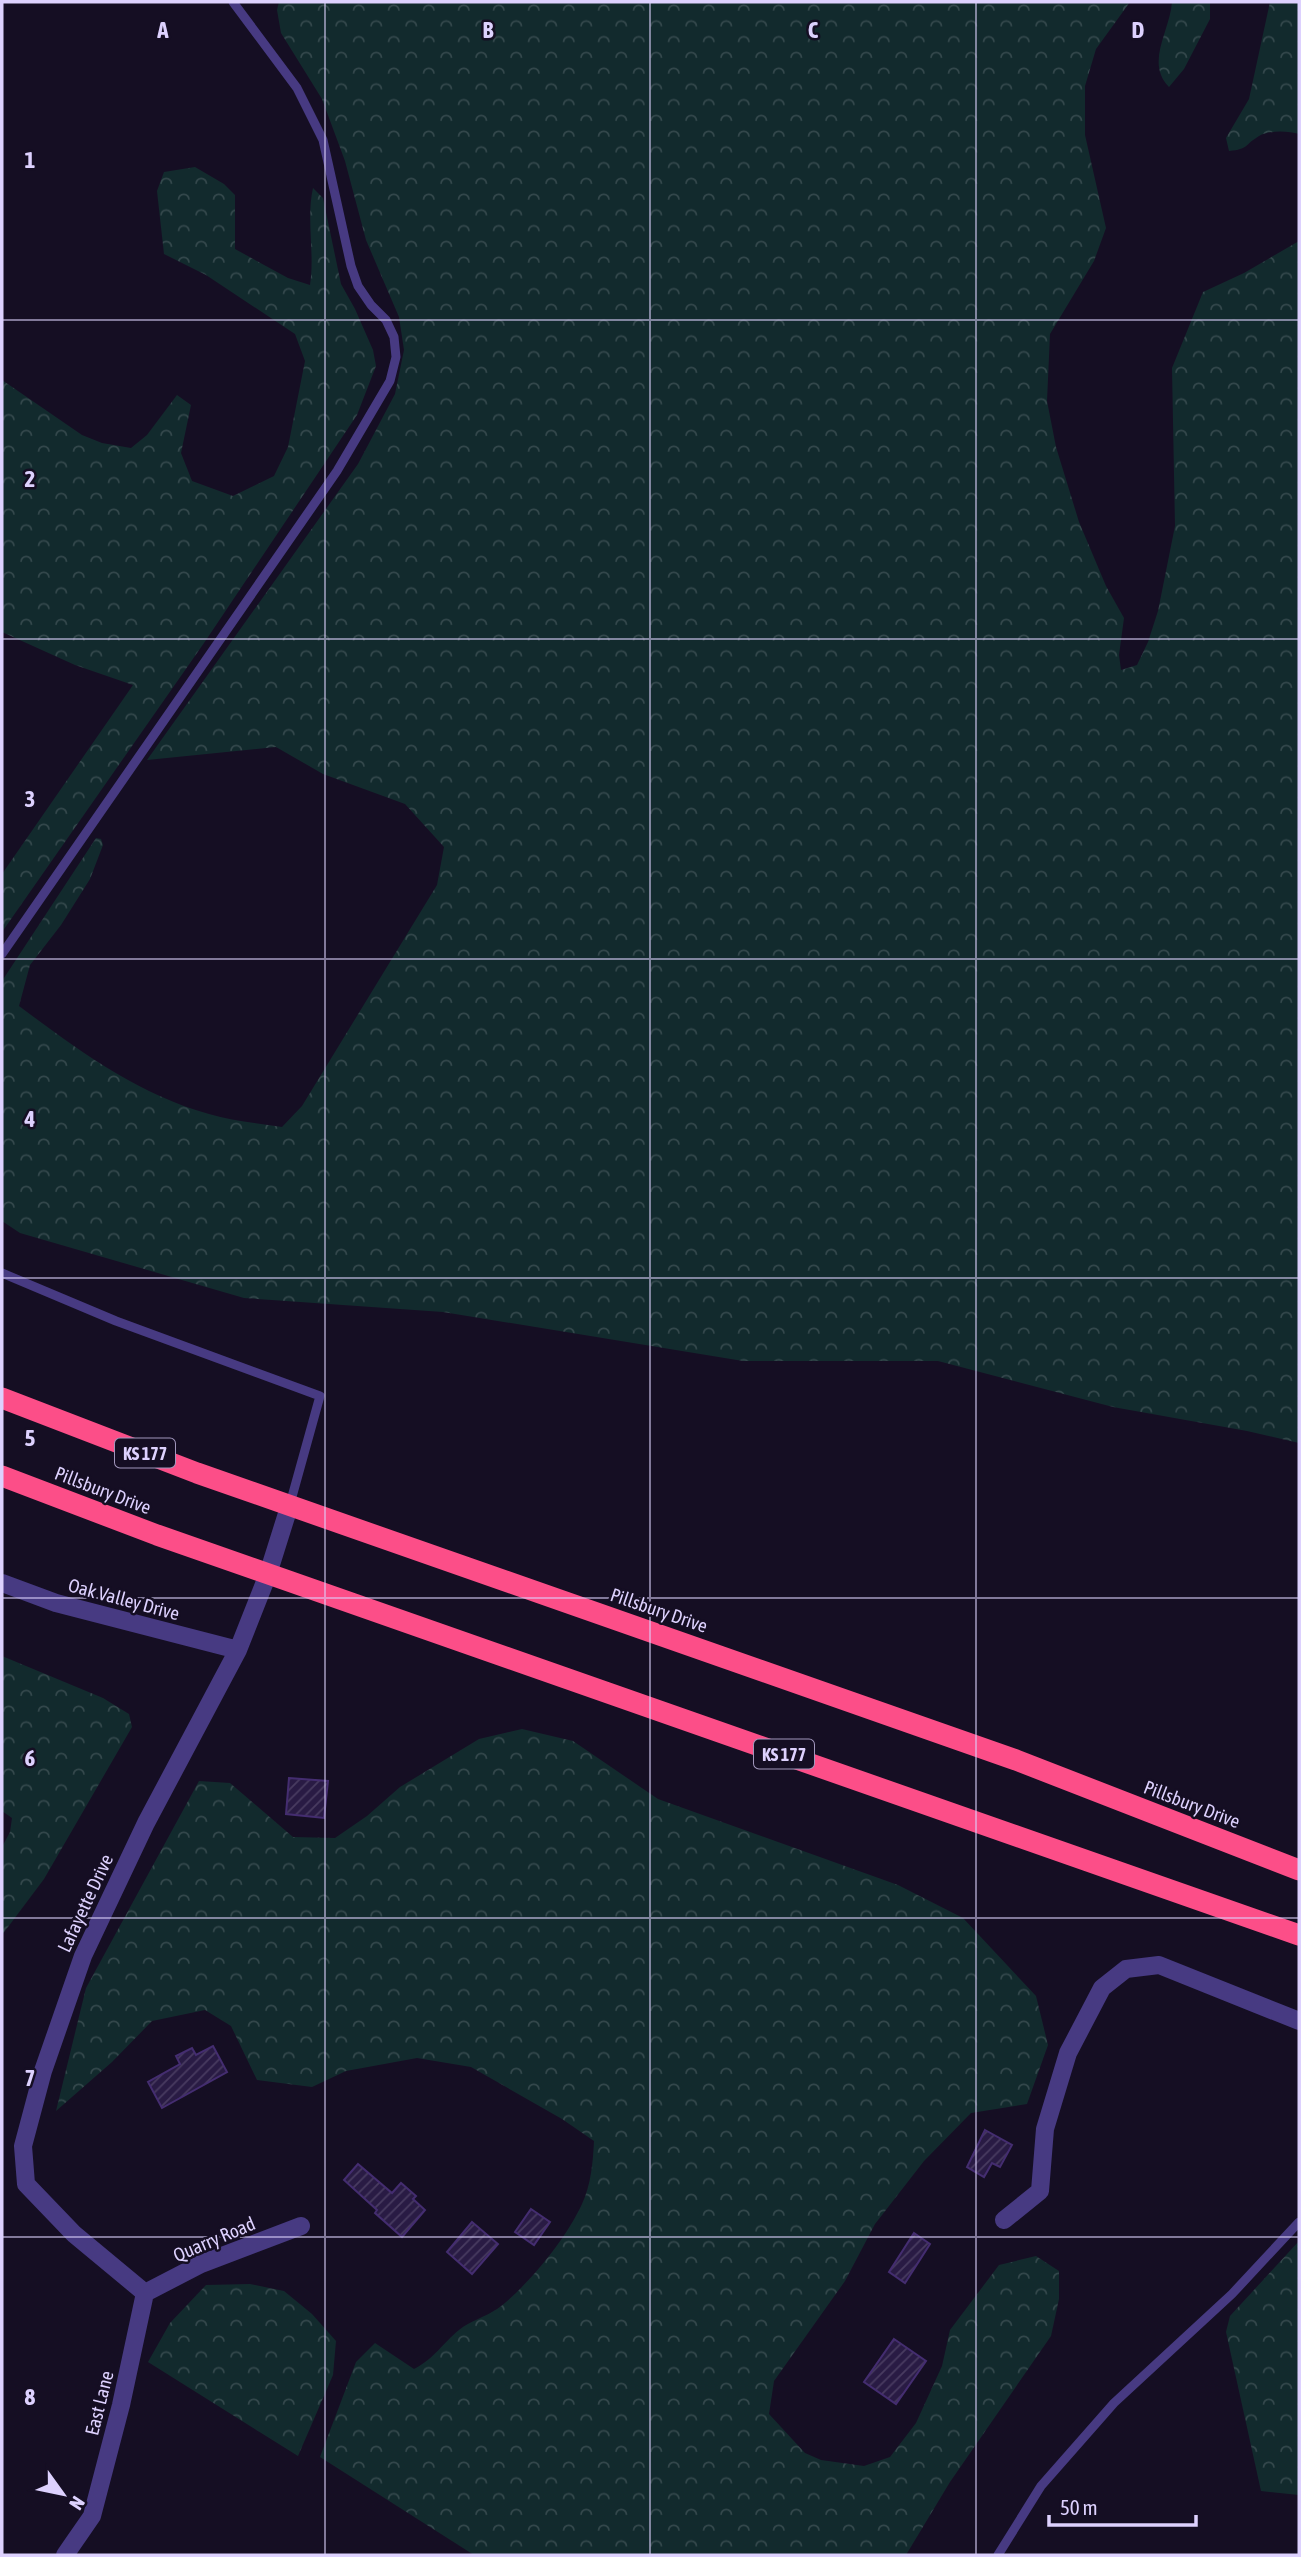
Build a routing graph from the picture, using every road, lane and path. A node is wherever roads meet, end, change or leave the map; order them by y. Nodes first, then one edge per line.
1 (233, 2) edge
2 (2, 954) edge
3 (2, 1273) edge
4 (2, 1398) edge
5 (2, 1476) edge
6 (290, 1504) junction
7 (268, 1574) junction
8 (2, 1583) edge
9 (238, 1650) junction
10 (1299, 1870) edge
11 (1299, 1935) edge
12 (1299, 2021) edge
13 (1004, 2220) dead end
14 (1299, 2222) edge
15 (301, 2226) dead end
16 (145, 2293) junction
17 (65, 2555) edge
18 (998, 2555) edge

1 - 2 lane
3 - 6 lane
4 - 6 highway, Pillsbury Drive / KS 177
5 - 7 highway, Pillsbury Drive / KS 177
6 - 7 street, Lafayette Drive
6 - 10 highway, Pillsbury Drive / KS 177
7 - 9 street, Lafayette Drive
7 - 11 highway, Pillsbury Drive / KS 177
8 - 9 street, Oak Valley Drive
9 - 16 street, Lafayette Drive
12 - 13 street
14 - 18 lane
15 - 16 street, Quarry Road
16 - 17 street, East Lane

